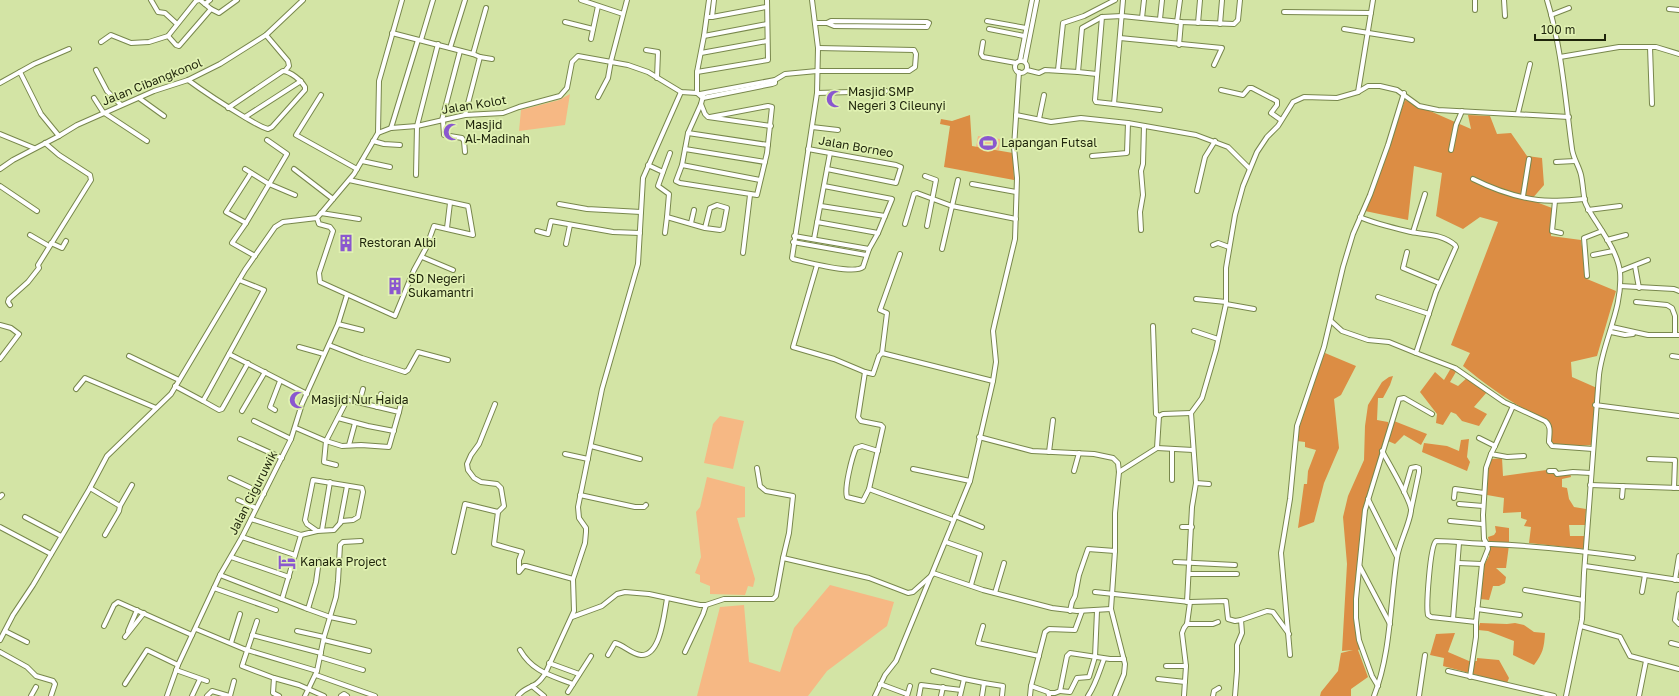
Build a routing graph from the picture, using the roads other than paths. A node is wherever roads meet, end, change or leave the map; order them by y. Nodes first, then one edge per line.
1 (151, 0) edge
2 (200, 0) edge
3 (210, 0) edge
4 (237, 0) edge
5 (303, 0) edge
6 (402, 0) edge
7 (433, 0) edge
8 (465, 0) edge
9 (581, 0) edge
10 (627, 0) edge
11 (709, 0) edge
12 (714, 0) edge
13 (767, 0) edge
14 (812, 0) edge
15 (1032, 0) edge
16 (1037, 0) edge
17 (1123, 0) edge
18 (1144, 0) edge
19 (1162, 0) edge
20 (1180, 0) edge
21 (1200, 0) edge
22 (1222, 0) edge
23 (1240, 0) edge
24 (1373, 0) edge
25 (1475, 0) edge
26 (1504, 0) edge
27 (1547, 0) edge
28 (1112, 1) edge
29 (205, 4) junction
30 (598, 6) junction
31 (766, 7) junction
32 (486, 8) dead end
33 (1569, 8) dead end
34 (1669, 8) dead end
35 (211, 9) junction
36 (1475, 10) dead end
37 (1679, 10) edge
38 (1284, 12) dead end
39 (1372, 13) junction
40 (623, 14) junction
41 (1551, 15) junction
42 (1122, 16) junction
43 (1504, 16) dead end
44 (1102, 17) junction
45 (709, 18) junction
46 (1142, 18) junction
47 (1160, 19) junction
48 (986, 21) dead end
49 (565, 22) dead end
50 (1179, 22) junction
51 (815, 23) junction
52 (1198, 23) junction
53 (177, 24) junction
54 (767, 24) junction
55 (826, 24) junction
56 (1220, 24) junction
57 (1026, 28) junction
58 (593, 29) junction
59 (989, 29) dead end
60 (1344, 29) dead end
61 (1368, 32) junction
62 (394, 33) junction
63 (266, 35) junction
64 (168, 36) junction
65 (704, 36) junction
66 (1024, 36) junction
67 (1120, 38) junction
68 (590, 39) dead end
69 (420, 40) junction
70 (1412, 40) dead end
71 (767, 41) junction
72 (101, 42) dead end
73 (983, 42) dead end
74 (438, 44) junction
75 (1179, 44) junction
76 (1650, 47) junction
77 (450, 48) junction
78 (818, 48) junction
79 (69, 49) dead end
80 (646, 50) dead end
81 (460, 51) junction
82 (473, 54) junction
83 (701, 54) junction
84 (1679, 54) edge
85 (480, 57) junction
86 (1560, 57) junction
87 (492, 59) dead end
88 (611, 61) junction
89 (1020, 62) junction
90 (1530, 64) dead end
91 (1214, 65) dead end
92 (96, 70) dead end
93 (1027, 70) junction
94 (1058, 70) junction
95 (285, 71) junction
96 (817, 71) junction
97 (20, 72) junction
98 (697, 72) junction
99 (1019, 72) junction
100 (1078, 72) junction
101 (1097, 74) junction
102 (657, 78) junction
103 (188, 80) junction
104 (301, 81) junction
105 (0, 83) edge
106 (1221, 90) dead end
107 (886, 91) dead end
108 (681, 92) junction
109 (1358, 92) junction
110 (817, 93) junction
111 (1404, 93) junction
112 (321, 95) dead end
113 (701, 95) junction
114 (1044, 95) dead end
115 (598, 97) dead end
116 (94, 98) dead end
117 (139, 98) junction
118 (701, 104) junction
119 (1114, 104) junction
120 (1652, 104) dead end
121 (121, 105) junction
122 (228, 108) junction
123 (1160, 110) dead end
124 (1462, 111) junction
125 (104, 112) junction
126 (1518, 114) junction
127 (464, 115) junction
128 (1016, 115) junction
129 (164, 116) dead end
130 (710, 117) junction
131 (1569, 117) junction
132 (245, 118) junction
133 (1039, 119) junction
134 (443, 120) junction
135 (1281, 120) junction
136 (1128, 123) junction
137 (417, 126) junction
138 (771, 126) junction
139 (1144, 126) junction
140 (812, 127) junction
141 (391, 128) junction
142 (838, 130) dead end
143 (378, 133) junction
144 (688, 133) junction
145 (0, 134) edge
146 (59, 136) junction
147 (267, 140) dead end
148 (147, 141) dead end
149 (373, 141) junction
150 (1215, 141) junction
151 (45, 143) junction
152 (400, 145) dead end
153 (768, 145) junction
154 (34, 148) junction
155 (686, 149) junction
156 (808, 149) junction
157 (1451, 150) dead end
158 (465, 152) dead end
159 (670, 153) dead end
160 (830, 153) junction
161 (1092, 156) dead end
162 (1529, 159) dead end
163 (362, 161) junction
164 (1575, 161) junction
165 (765, 162) junction
166 (1556, 162) dead end
167 (648, 164) junction
168 (682, 165) junction
169 (390, 167) dead end
170 (357, 168) junction
171 (1249, 168) junction
172 (0, 169) edge
173 (244, 169) dead end
174 (294, 169) dead end
175 (827, 169) junction
176 (663, 172) junction
177 (251, 173) junction
178 (416, 175) dead end
179 (925, 176) dead end
180 (349, 180) junction
181 (760, 180) junction
182 (958, 180) dead end
183 (1473, 180) dead end
184 (269, 184) junction
185 (972, 184) dead end
186 (0, 186) edge
187 (824, 186) junction
188 (1197, 191) dead end
189 (1016, 192) junction
190 (1426, 194) dead end
191 (296, 195) dead end
192 (750, 195) junction
193 (1523, 196) junction
194 (333, 199) junction
195 (933, 199) junction
196 (1585, 199) junction
197 (1555, 201) junction
198 (450, 203) junction
199 (559, 204) dead end
200 (821, 206) junction
201 (952, 206) junction
202 (1620, 206) dead end
203 (694, 210) dead end
204 (1588, 210) junction
205 (37, 211) dead end
206 (641, 212) junction
207 (321, 213) junction
208 (885, 216) junction
209 (667, 217) junction
210 (1360, 217) junction
211 (317, 218) junction
212 (359, 219) dead end
213 (1016, 219) junction
214 (817, 222) junction
215 (246, 223) junction
216 (691, 223) junction
217 (570, 224) junction
218 (905, 224) dead end
219 (927, 226) dead end
220 (447, 228) junction
221 (705, 228) junction
222 (1142, 230) dead end
223 (537, 232) dead end
224 (1413, 232) junction
225 (1602, 232) junction
226 (640, 233) junction
227 (665, 233) dead end
228 (878, 233) junction
229 (1561, 233) dead end
230 (1626, 235) dead end
231 (30, 236) dead end
232 (794, 236) junction
233 (814, 239) junction
234 (1607, 240) junction
235 (66, 241) dead end
236 (793, 242) junction
237 (566, 244) dead end
238 (50, 245) junction
239 (1213, 245) dead end
240 (1229, 247) junction
241 (869, 249) junction
242 (942, 249) dead end
243 (1407, 252) dead end
244 (1613, 252) junction
245 (743, 253) dead end
246 (900, 254) dead end
247 (866, 255) junction
248 (1593, 255) dead end
249 (254, 256) junction
250 (422, 257) junction
251 (1648, 260) dead end
252 (817, 265) junction
253 (1635, 266) junction
254 (453, 270) dead end
255 (1620, 271) junction
256 (1587, 276) dead end
257 (239, 280) junction
258 (1439, 283) junction
259 (1620, 286) junction
260 (1639, 288) junction
261 (1679, 291) edge
262 (347, 295) junction
263 (1378, 297) dead end
264 (1196, 299) dead end
265 (1636, 302) dead end
266 (1226, 303) junction
267 (10, 305) dead end
268 (1254, 309) dead end
269 (1429, 314) junction
270 (1331, 321) junction
271 (338, 324) junction
272 (0, 325) edge
273 (1152, 326) dead end
274 (1611, 329) junction
275 (362, 330) dead end
276 (1194, 331) dead end
277 (1677, 335) edge
278 (1218, 339) junction
279 (299, 346) dead end
280 (329, 346) junction
281 (882, 353) junction
282 (229, 354) junction
283 (324, 354) junction
284 (1416, 354) junction
285 (129, 356) dead end
286 (1672, 356) dead end
287 (1, 357) edge
288 (1679, 357) edge
289 (448, 360) dead end
290 (248, 363) junction
291 (265, 372) junction
292 (865, 372) junction
293 (179, 380) junction
294 (280, 381) junction
295 (993, 381) junction
296 (176, 386) junction
297 (76, 388) dead end
298 (363, 389) dead end
299 (307, 394) junction
300 (381, 394) dead end
301 (203, 401) junction
302 (358, 402) junction
303 (401, 403) dead end
304 (495, 404) dead end
305 (1596, 405) junction
306 (1513, 406) junction
307 (377, 407) junction
308 (156, 408) junction
309 (275, 410) dead end
310 (242, 411) dead end
311 (399, 412) junction
312 (1192, 413) junction
313 (1432, 414) dead end
314 (1158, 416) junction
315 (1679, 416) edge
316 (338, 418) junction
317 (1053, 420) dead end
318 (254, 421) dead end
319 (355, 423) junction
320 (296, 428) junction
321 (394, 431) junction
322 (979, 437) junction
323 (1479, 438) dead end
324 (240, 439) dead end
325 (291, 439) junction
326 (326, 441) junction
327 (349, 445) junction
328 (591, 446) junction
329 (1495, 446) junction
330 (1157, 448) junction
331 (1593, 448) junction
332 (1172, 449) junction
333 (1193, 450) junction
334 (878, 451) junction
335 (1382, 451) junction
336 (1049, 452) junction
337 (1079, 453) junction
338 (565, 454) dead end
339 (1491, 454) junction
340 (1524, 456) dead end
341 (282, 458) junction
342 (588, 459) junction
343 (640, 459) dead end
344 (1649, 459) dead end
345 (336, 465) dead end
346 (757, 468) dead end
347 (1677, 468) edge
348 (913, 469) dead end
349 (1074, 471) dead end
350 (1549, 471) dead end
351 (1119, 472) junction
352 (1591, 473) junction
353 (230, 478) dead end
354 (1172, 480) dead end
355 (970, 481) junction
356 (330, 482) junction
357 (1196, 483) junction
358 (1209, 484) dead end
359 (132, 485) dead end
360 (1590, 485) junction
361 (347, 486) junction
362 (1623, 486) junction
363 (90, 488) junction
364 (1676, 488) edge
365 (868, 489) junction
366 (1404, 493) junction
367 (1484, 493) junction
368 (264, 494) junction
369 (580, 495) junction
370 (1622, 497) dead end
371 (1368, 498) junction
372 (1454, 498) dead end
373 (238, 500) dead end
374 (1459, 504) dead end
375 (646, 505) dead end
376 (120, 506) junction
377 (1483, 506) junction
378 (256, 508) junction
379 (1411, 510) junction
380 (498, 512) junction
381 (24, 517) dead end
382 (954, 518) junction
383 (251, 519) junction
384 (1450, 521) dead end
385 (340, 523) junction
386 (1482, 524) junction
387 (0, 527) edge
388 (982, 527) dead end
389 (1182, 527) dead end
390 (1192, 527) junction
391 (319, 530) junction
392 (105, 535) dead end
393 (302, 535) junction
394 (61, 536) junction
395 (242, 537) junction
396 (361, 541) dead end
397 (946, 542) junction
398 (1459, 543) junction
399 (1489, 544) junction
400 (1115, 551) junction
401 (1586, 551) junction
402 (454, 552) dead end
403 (51, 554) junction
404 (295, 555) junction
405 (1679, 556) edge
406 (231, 557) junction
407 (1397, 557) junction
408 (783, 558) junction
409 (1632, 558) dead end
410 (319, 560) dead end
411 (1175, 562) dead end
412 (1004, 563) dead end
413 (1189, 563) junction
414 (1458, 563) junction
415 (1482, 564) junction
416 (1235, 565) dead end
417 (1360, 566) junction
418 (1585, 566) junction
419 (932, 574) junction
420 (1189, 574) junction
421 (1237, 574) dead end
422 (220, 575) junction
423 (1645, 575) junction
424 (289, 577) junction
425 (574, 579) junction
426 (1677, 580) edge
427 (971, 585) junction
428 (214, 588) junction
429 (1525, 590) dead end
430 (1095, 592) dead end
431 (1642, 592) dead end
432 (995, 593) junction
433 (1112, 594) junction
434 (1679, 594) edge
435 (667, 598) junction
436 (282, 599) junction
437 (1584, 600) junction
438 (1188, 602) junction
439 (706, 605) junction
440 (308, 609) junction
441 (1111, 609) junction
442 (1477, 609) junction
443 (137, 610) junction
444 (276, 610) dead end
445 (1070, 611) junction
446 (1082, 611) junction
447 (1097, 611) junction
448 (144, 613) junction
449 (240, 614) dead end
450 (1520, 614) dead end
451 (330, 617) junction
452 (572, 617) junction
453 (1241, 620) junction
454 (1453, 620) junction
455 (257, 621) dead end
456 (354, 622) dead end
457 (1218, 622) dead end
458 (1476, 622) junction
459 (1187, 624) junction
460 (1390, 624) junction
461 (1679, 624) edge
462 (104, 626) dead end
463 (983, 626) dead end
464 (1581, 626) junction
465 (196, 629) junction
466 (297, 630) dead end
467 (5, 631) junction
468 (192, 635) junction
469 (252, 635) junction
470 (1289, 635) junction
471 (324, 639) junction
472 (0, 640) edge
473 (27, 642) dead end
474 (231, 643) junction
475 (1671, 643) dead end
476 (1679, 645) edge
477 (248, 650) junction
478 (520, 650) dead end
479 (369, 651) dead end
480 (0, 652) edge
481 (685, 652) dead end
482 (320, 655) junction
483 (608, 655) dead end
484 (1290, 655) dead end
485 (1425, 655) dead end
486 (591, 656) dead end
487 (1039, 656) junction
488 (1095, 657) junction
489 (1104, 659) junction
490 (1124, 659) junction
491 (1646, 661) junction
492 (550, 663) junction
493 (178, 665) junction
494 (1166, 666) dead end
495 (1186, 666) junction
496 (1679, 669) edge
497 (176, 670) junction
498 (363, 670) dead end
499 (933, 671) dead end
500 (1448, 672) dead end
501 (317, 673) junction
502 (545, 674) junction
503 (579, 674) junction
504 (1470, 677) junction
505 (274, 678) junction
506 (200, 679) junction
507 (964, 679) junction
508 (1158, 679) dead end
509 (207, 681) dead end
510 (234, 681) dead end
511 (984, 682) junction
512 (1185, 682) junction
513 (125, 684) dead end
514 (573, 684) junction
515 (880, 684) junction
516 (532, 686) junction
517 (910, 686) dead end
518 (1031, 686) junction
519 (1378, 686) junction
520 (36, 687) dead end
521 (943, 687) junction
522 (1219, 688) dead end
523 (309, 690) junction
524 (961, 690) junction
525 (1060, 691) junction
526 (568, 692) dead end
527 (907, 695) edge
528 (1049, 695) edge
529 (30, 696) edge
530 (51, 696) edge
531 (167, 696) edge
532 (192, 696) edge
533 (207, 696) edge
534 (229, 696) edge
535 (279, 696) edge
536 (305, 696) edge
537 (324, 696) edge
538 (341, 696) edge
539 (347, 696) edge
540 (375, 696) edge
541 (518, 696) edge
542 (544, 696) edge
543 (875, 696) edge
544 (919, 696) edge
545 (941, 696) edge
546 (960, 696) edge
547 (982, 696) edge
548 (1002, 696) edge
549 (1030, 696) edge
550 (1088, 696) edge
551 (1115, 696) edge
552 (1184, 696) edge
553 (1213, 696) edge
554 (1235, 696) edge
555 (1374, 696) edge
556 (1419, 696) edge
557 (1554, 696) edge
558 (1566, 696) edge
559 (1639, 696) edge

1 - 53 street
2 - 29 street
2 - 53 street
3 - 29 street
4 - 35 street
5 - 63 street, Jalan Cibangkonol
6 - 62 street
7 - 69 street
8 - 77 street
9 - 30 street
10 - 40 street
11 - 45 street
12 - 45 street
13 - 31 street
14 - 51 street
15 - 57 street
16 - 89 street
17 - 42 street
18 - 46 street
19 - 47 street
20 - 50 street
21 - 52 street
22 - 56 street
23 - 56 street
24 - 39 street
25 - 36 street
26 - 43 street
27 - 41 street
28 - 94 street
29 - 35 street
30 - 40 street
30 - 58 street
31 - 45 street
31 - 54 street
32 - 82 street
33 - 41 street
34 - 37 street
35 - 64 street
38 - 39 street
39 - 61 street
40 - 88 street
41 - 86 street
42 - 44 street
42 - 46 street
42 - 67 street
44 - 100 street
44 - 101 street
45 - 65 street
46 - 47 street
47 - 50 street
48 - 57 street
49 - 58 street
50 - 52 street
50 - 75 street
51 - 55 street
51 - 78 street
52 - 56 street
53 - 64 street
54 - 65 street
54 - 71 street
55 - 55 street
57 - 66 street
58 - 68 street
59 - 66 street
60 - 61 street
61 - 70 street
61 - 109 street
62 - 69 street
62 - 143 street
63 - 95 street
63 - 103 street, Jalan Cibangkonol
64 - 72 street
65 - 83 street
66 - 89 street
67 - 75 street
67 - 119 street
69 - 74 street
69 - 141 street
71 - 83 street
71 - 98 street
73 - 89 street
74 - 77 street
74 - 137 street
75 - 91 street
76 - 84 street
76 - 86 street
76 - 120 street
77 - 81 street
78 - 96 street
78 - 96 street
79 - 97 street
80 - 102 street
81 - 82 street
81 - 134 street
82 - 85 street
83 - 98 street
85 - 87 street
85 - 127 street
86 - 131 street
88 - 102 street, Jalan Kolot
88 - 115 street
88 - 127 street, Jalan Kolot
89 - 93 street
89 - 99 street
90 - 126 street
92 - 121 street
93 - 94 street
93 - 99 street
94 - 100 street
95 - 104 street
95 - 122 street
96 - 110 street
96 - 113 street
97 - 105 street
97 - 146 street
98 - 113 street
99 - 128 street
100 - 101 street
101 - 119 street
102 - 108 street, Jalan Kolot
103 - 117 street, Jalan Cibangkonol
103 - 122 street
104 - 132 street
104 - 132 street
106 - 135 street
107 - 110 street
108 - 113 street
108 - 167 street
109 - 111 street
109 - 135 street
110 - 140 street
111 - 124 street
111 - 210 street
112 - 170 street
113 - 118 street
114 - 133 street
116 - 125 street
117 - 121 street, Jalan Cibangkonol
117 - 129 street
118 - 130 street
118 - 144 street
119 - 123 street
121 - 125 street, Jalan Cibangkonol
122 - 132 street
124 - 126 street
124 - 157 street
125 - 146 street, Jalan Cibangkonol
125 - 148 street
126 - 131 street
127 - 134 street, Jalan Kolot
128 - 133 street
128 - 189 street
130 - 138 street
130 - 138 street
131 - 164 street
133 - 136 street
134 - 137 street, Jalan Kolot
134 - 158 street
135 - 171 street
136 - 139 street
136 - 161 street
137 - 141 street, Jalan Kolot
137 - 178 street
138 - 153 street
139 - 150 street
139 - 222 street
140 - 142 street
140 - 156 street
141 - 143 street, Jalan Kolot
143 - 149 street
144 - 153 street
144 - 155 street
145 - 154 street
146 - 151 street, Jalan Cibangkonol
147 - 184 street
149 - 152 street
149 - 163 street
150 - 171 street
150 - 188 street
151 - 154 street, Jalan Cibangkonol
151 - 238 street
153 - 165 street
154 - 172 street, Jalan Cibangkonol
155 - 165 street
155 - 168 street
156 - 160 street, Jalan Borneo
156 - 232 street
159 - 176 street
160 - 175 street
160 - 175 street, Jalan Borneo
162 - 193 street
163 - 169 street
163 - 170 street
164 - 166 street
164 - 196 street
165 - 181 street
167 - 176 street
167 - 206 street
168 - 181 street
168 - 192 street
170 - 180 street
171 - 240 street
173 - 177 street
174 - 194 street
175 - 187 street
176 - 209 street
177 - 184 street
177 - 215 street
179 - 195 street
180 - 194 street
180 - 198 street
181 - 192 street
182 - 201 street
183 - 193 street
184 - 191 street
184 - 215 street
185 - 189 street
186 - 205 street
187 - 200 street
187 - 208 street
189 - 213 street
190 - 224 street
192 - 245 street
193 - 197 street
194 - 207 street
195 - 201 street
195 - 218 street
195 - 219 street
196 - 197 street
196 - 204 street
197 - 229 street
198 - 220 street
198 - 220 street
199 - 206 street
200 - 208 street
200 - 214 street
201 - 213 street
201 - 242 street
202 - 204 street
203 - 216 street
204 - 225 street
206 - 226 street
207 - 211 street
207 - 212 street
208 - 228 street
209 - 216 street
209 - 227 street
210 - 224 street
210 - 270 street
211 - 249 street
211 - 262 street
213 - 295 street
214 - 228 street
214 - 233 street
215 - 249 street
216 - 221 street
217 - 223 street
217 - 226 street
217 - 237 street
220 - 250 street
221 - 221 street
224 - 258 street
225 - 234 street
225 - 256 street
226 - 328 street
228 - 241 street
230 - 234 street
231 - 238 street
232 - 233 street
232 - 236 street
233 - 241 street
234 - 244 street
235 - 238 street
236 - 247 street
236 - 252 street
238 - 267 street
239 - 240 street
240 - 266 street
241 - 247 street
243 - 258 street
244 - 248 street
244 - 255 street
246 - 281 street
247 - 252 street
249 - 257 street
250 - 254 street
250 - 262 street
251 - 253 street
252 - 292 street
253 - 255 street
253 - 260 street
255 - 259 street
257 - 282 street
257 - 293 street
258 - 269 street
259 - 260 street
259 - 274 street
260 - 261 street
262 - 271 street, Jalan Ciguruwik
263 - 269 street
264 - 266 street
265 - 277 street
266 - 268 street
266 - 278 street
269 - 284 street
270 - 284 street
270 - 470 street
271 - 275 street
271 - 280 street, Jalan Ciguruwik
272 - 287 street
273 - 314 street
274 - 277 street
274 - 305 street
276 - 278 street
278 - 312 street
279 - 283 street
280 - 283 street, Jalan Ciguruwik
280 - 289 street
281 - 292 street
281 - 295 street
282 - 290 street
282 - 301 street
283 - 299 street, Jalan Ciguruwik
284 - 306 street
285 - 293 street
286 - 288 street
290 - 291 street
290 - 301 street
291 - 294 street
291 - 310 street
292 - 334 street
293 - 296 street
294 - 299 street
294 - 309 street
295 - 322 street
296 - 301 street
296 - 308 street
297 - 308 street
298 - 302 street
299 - 320 street, Jalan Ciguruwik
300 - 307 street
302 - 307 street
302 - 316 street
303 - 311 street
304 - 380 street
305 - 315 street
305 - 331 street
306 - 329 street
306 - 331 street
307 - 311 street
308 - 363 street
311 - 321 street
312 - 314 street
312 - 333 street
313 - 335 street
314 - 330 street
316 - 319 street
316 - 326 street
317 - 336 street
318 - 325 street
319 - 321 street
319 - 327 street
320 - 325 street, Jalan Ciguruwik
320 - 326 street
321 - 327 street
322 - 336 street
322 - 355 street
323 - 329 street
324 - 341 street
325 - 341 street, Jalan Ciguruwik
326 - 327 street
326 - 345 street
328 - 342 street
328 - 343 street
329 - 339 street
330 - 332 street
330 - 351 street
331 - 352 street
332 - 333 street
332 - 354 street
333 - 357 street
334 - 365 street
334 - 365 street
335 - 366 street
335 - 371 street
336 - 337 street
337 - 349 street
337 - 351 street
338 - 342 street
339 - 340 street
339 - 367 street
341 - 368 street, Jalan Ciguruwik
342 - 369 street
344 - 347 street
346 - 408 street
347 - 364 street
348 - 355 street
350 - 352 street
351 - 400 street
352 - 360 street
353 - 368 street
355 - 382 street
356 - 361 street
356 - 391 street
356 - 391 street
357 - 358 street
357 - 390 street
359 - 376 street
360 - 362 street
360 - 401 street
361 - 385 street
361 - 385 street
362 - 364 street
362 - 370 street
363 - 376 street
363 - 394 street
365 - 382 street
366 - 379 street
366 - 379 street
367 - 372 street
367 - 377 street
368 - 378 street, Jalan Ciguruwik
369 - 375 street
369 - 425 street
371 - 407 street
371 - 417 street
373 - 378 street
374 - 377 street
376 - 392 street
377 - 386 street
378 - 383 street, Jalan Ciguruwik
379 - 407 street
380 - 402 street
380 - 425 street
381 - 394 street
382 - 388 street
382 - 397 street
383 - 393 street
383 - 395 street, Jalan Ciguruwik
384 - 386 street
385 - 391 street
386 - 399 street
387 - 403 street
389 - 390 street
390 - 413 street
391 - 393 street
393 - 404 street
394 - 403 street
395 - 404 street
395 - 406 street, Jalan Ciguruwik
396 - 451 street
397 - 419 street
397 - 427 street
398 - 399 street
398 - 414 street
398 - 454 street
399 - 401 street
399 - 415 street
400 - 433 street
400 - 445 street
401 - 409 street
401 - 418 street
403 - 467 street
404 - 424 street
405 - 426 street
406 - 422 street, Jalan Ciguruwik
406 - 424 street
407 - 460 street
408 - 419 street
408 - 439 street
410 - 440 street
411 - 413 street
412 - 432 street
413 - 416 street
413 - 420 street
414 - 415 street
414 - 454 street
415 - 442 street
417 - 460 street
417 - 519 street
418 - 423 street
418 - 437 street
419 - 427 street
419 - 515 street
420 - 421 street
420 - 438 street
422 - 428 street, Jalan Ciguruwik
422 - 436 street
423 - 426 street
423 - 431 street
424 - 436 street
425 - 452 street
427 - 432 street
428 - 444 street
428 - 465 street, Jalan Ciguruwik
429 - 437 street
430 - 433 street
432 - 445 street
433 - 438 street
433 - 441 street
434 - 461 street
435 - 439 street
435 - 452 street
435 - 483 street
436 - 440 street
437 - 464 street
438 - 453 street
438 - 459 street
439 - 481 street
440 - 451 street
441 - 447 street
441 - 490 street
442 - 450 street
442 - 458 street
443 - 448 street
443 - 448 street
443 - 462 street
445 - 446 street
446 - 447 street
446 - 487 street
447 - 488 street
448 - 468 street
449 - 474 street
451 - 456 street
451 - 471 street
452 - 492 street
453 - 470 street
453 - 554 street
454 - 458 street
455 - 469 street
457 - 459 street
458 - 504 street
459 - 495 street
460 - 519 street
463 - 487 street
464 - 491 street
464 - 558 street
465 - 468 street, Jalan Ciguruwik
465 - 474 street
466 - 471 street
467 - 472 street
467 - 473 street
468 - 493 street, Jalan Ciguruwik
469 - 477 street
469 - 482 street
470 - 484 street
471 - 479 street
471 - 482 street
474 - 477 street
475 - 476 street
477 - 501 street
477 - 505 street
478 - 502 street
480 - 530 street
482 - 498 street
482 - 501 street
485 - 556 street
486 - 503 street
487 - 518 street
488 - 489 street
488 - 525 street
488 - 525 street
489 - 490 street
489 - 550 street
490 - 551 street
491 - 496 street
491 - 559 street
492 - 502 street
492 - 503 street
493 - 497 street, Jalan Ciguruwik
493 - 513 street
494 - 495 street
495 - 512 street
497 - 506 street
497 - 531 street, Jalan Ciguruwik
499 - 507 street
500 - 504 street
501 - 523 street
501 - 540 street
502 - 514 street
502 - 516 street
503 - 514 street
504 - 557 street
505 - 523 street
505 - 535 street
506 - 509 street
506 - 532 street
507 - 511 street
507 - 524 street
508 - 512 street
510 - 534 street
511 - 547 street
511 - 548 street
512 - 552 street
514 - 526 street
515 - 527 street
515 - 543 street
516 - 541 street
516 - 542 street
517 - 527 street
518 - 528 street
518 - 549 street
519 - 555 street
520 - 529 street
521 - 524 street
521 - 544 street
521 - 545 street
522 - 553 street
523 - 536 street
523 - 537 street
524 - 546 street
525 - 528 street
533 - 534 street
538 - 539 street

